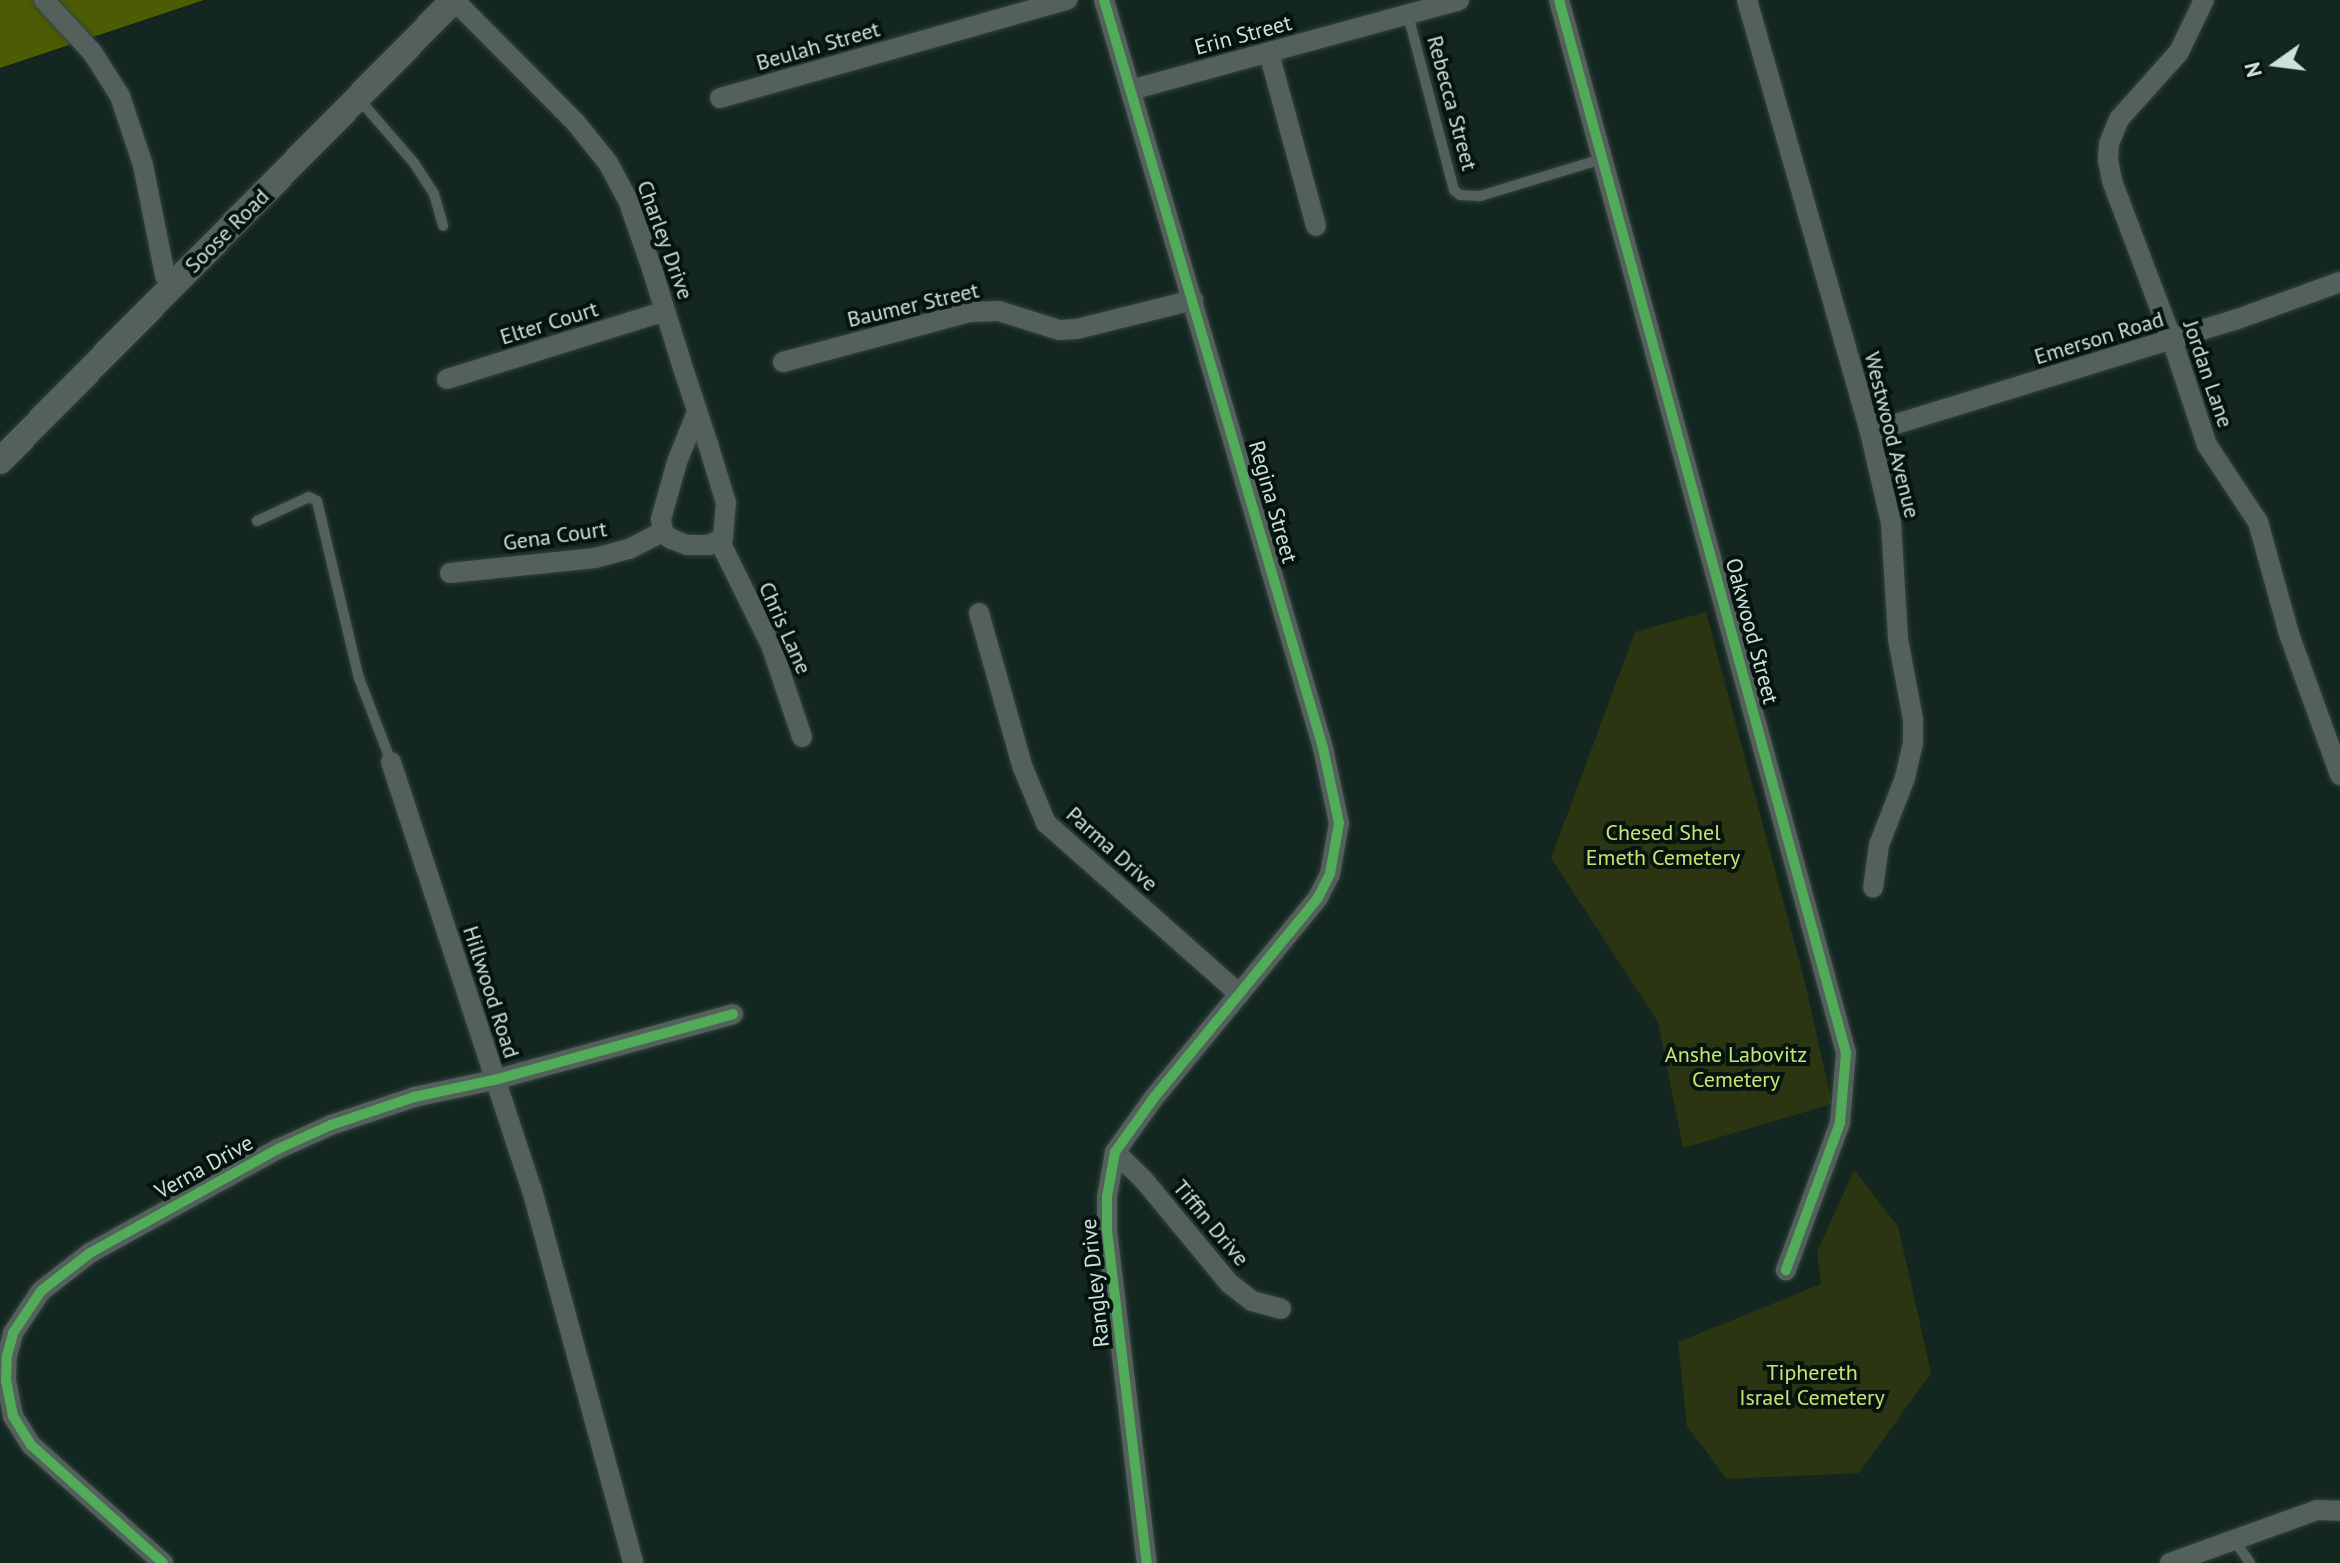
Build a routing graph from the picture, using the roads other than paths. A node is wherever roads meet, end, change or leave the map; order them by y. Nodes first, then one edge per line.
1 (44, 0) edge
2 (454, 0) edge
3 (1067, 0) edge
4 (1104, 0) edge
5 (1459, 0) edge
6 (1559, 0) edge
7 (1747, 0) edge
8 (2204, 0) edge
9 (1408, 15) junction
10 (1269, 53) junction
11 (1131, 90) junction
12 (358, 98) junction
13 (720, 98) dead end
14 (1602, 159) junction
15 (443, 226) dead end
16 (1316, 226) dead end
17 (2340, 282) edge
18 (172, 286) junction
19 (1193, 300) junction
20 (665, 311) junction
21 (2172, 340) junction
22 (783, 362) dead end
23 (447, 379) dead end
24 (697, 412) junction
25 (1870, 432) junction
26 (0, 461) edge
27 (257, 521) dead end
28 (663, 532) junction
29 (719, 540) junction
30 (450, 573) dead end
31 (979, 613) dead end
32 (802, 737) dead end
33 (391, 762) joint
34 (2340, 775) edge
35 (1873, 888) dead end
36 (1239, 994) junction
37 (733, 1014) dead end
38 (494, 1080) junction
39 (1115, 1152) junction
40 (1786, 1270) dead end
41 (1281, 1309) dead end
42 (2340, 1511) edge
43 (2234, 1540) junction
44 (163, 1563) edge
45 (633, 1563) edge
46 (1147, 1563) edge
47 (2170, 1563) edge
48 (2250, 1563) edge

1 - 18 street
2 - 12 street, Soose Road
2 - 20 street, Charley Drive
3 - 13 street, Beulah Street
4 - 11 street, Regina Street
5 - 9 street, Erin Street
6 - 14 street, Oakwood Street
7 - 25 street, Westwood Avenue
8 - 21 street, Jordan Lane
9 - 10 street, Erin Street
9 - 14 lane, Rebecca Street
10 - 11 street, Erin Street
10 - 16 street
11 - 19 street, Regina Street
12 - 15 lane
12 - 18 street, Soose Road
14 - 40 street, Oakwood Street
17 - 21 street, Emerson Road
18 - 26 street, Soose Road
19 - 22 street, Baumer Street
19 - 36 street, Regina Street
20 - 23 street, Elter Court
20 - 24 street, Charley Drive
21 - 25 street, Emerson Road
21 - 34 street, Jordan Lane
24 - 28 street
24 - 29 street, Charley Drive
25 - 35 street, Westwood Avenue
27 - 33 lane, Hillwood Road
28 - 29 street
28 - 30 street, Gena Court
29 - 32 street, Chris Lane
31 - 36 street, Parma Drive
33 - 38 street, Hillwood Road
36 - 39 street, Rangley Drive
37 - 38 street, Verna Drive
38 - 44 street, Verna Drive
38 - 45 street, Hillwood Road
39 - 41 street, Tiffin Drive
39 - 46 street, Rangley Drive
42 - 43 street
43 - 47 street
43 - 48 lane

